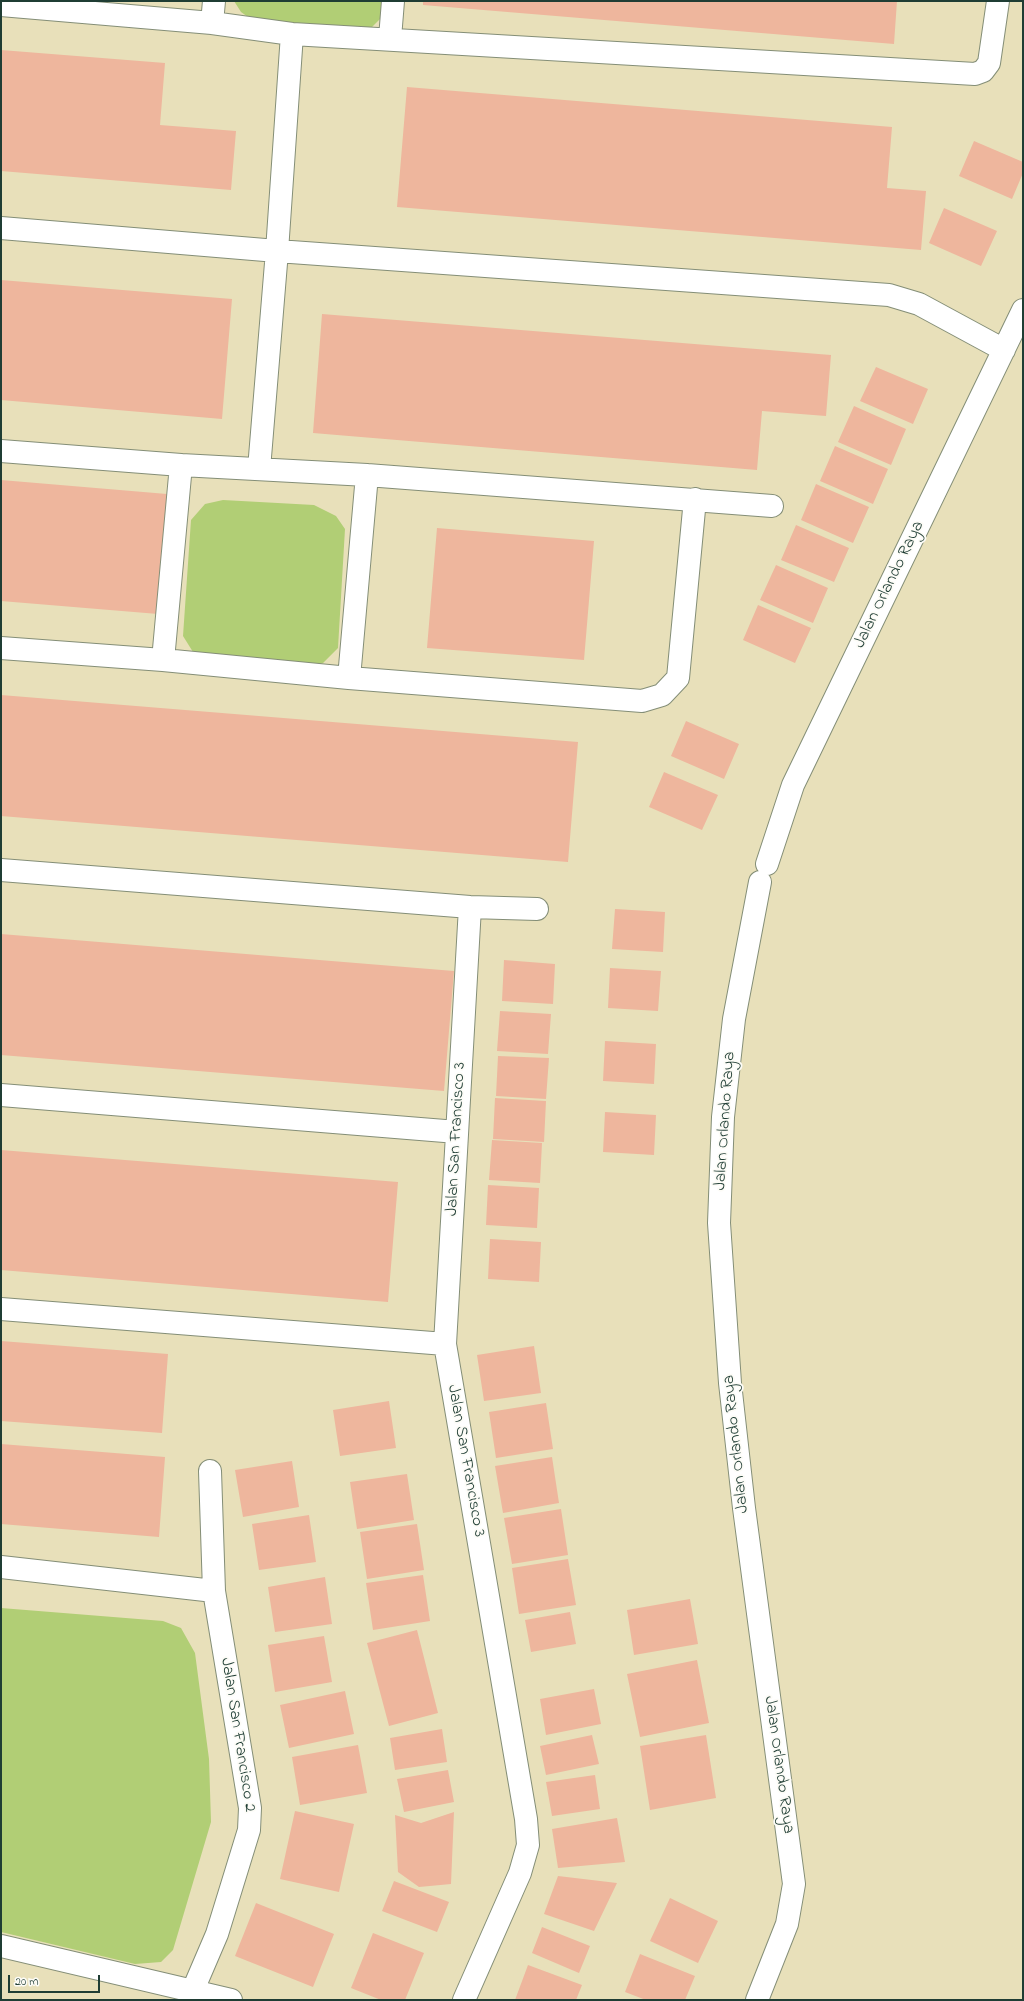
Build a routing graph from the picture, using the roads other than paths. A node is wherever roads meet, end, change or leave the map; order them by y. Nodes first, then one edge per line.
1 (214, 1) edge
2 (393, 1) edge
3 (998, 1) edge
4 (1, 5) edge
5 (212, 23) junction
6 (292, 34) junction
7 (390, 38) junction
8 (1, 228) edge
9 (277, 251) junction
10 (1023, 310) edge
11 (1004, 350) junction
12 (1, 451) edge
13 (181, 465) junction
14 (259, 469) junction
15 (367, 475) junction
16 (694, 499) junction
17 (772, 506) dead end
18 (1, 648) edge
19 (163, 660) junction
20 (349, 678) junction
21 (1, 870) edge
22 (470, 907) junction
23 (537, 909) dead end
24 (1, 1095) edge
25 (457, 1132) junction
26 (1, 1309) edge
27 (445, 1344) junction
28 (210, 1471) dead end
29 (1, 1568) edge
30 (214, 1591) junction
31 (1, 1946) edge
32 (193, 1990) junction
33 (231, 2000) edge
34 (464, 2000) edge
35 (757, 2000) edge

1 - 5 street
2 - 7 street
3 - 7 street
4 - 5 street
5 - 6 street
6 - 7 street
6 - 9 street
8 - 9 street
9 - 11 street
9 - 14 street
10 - 11 street, Jalan Orlando Raya
11 - 35 street, Jalan Orlando Raya
12 - 13 street
13 - 14 street
13 - 19 street
14 - 15 street
15 - 16 street
15 - 20 street
16 - 17 street
16 - 20 street
18 - 19 street
19 - 20 street
21 - 22 street
22 - 23 street
22 - 25 street, Jalan San Francisco 3
24 - 25 street
25 - 27 street, Jalan San Francisco 3
26 - 27 street
27 - 34 street, Jalan San Francisco 3
28 - 30 street, Jalan San Francisco 2
29 - 30 street
30 - 32 street, Jalan San Francisco 2
31 - 32 street
32 - 33 street

